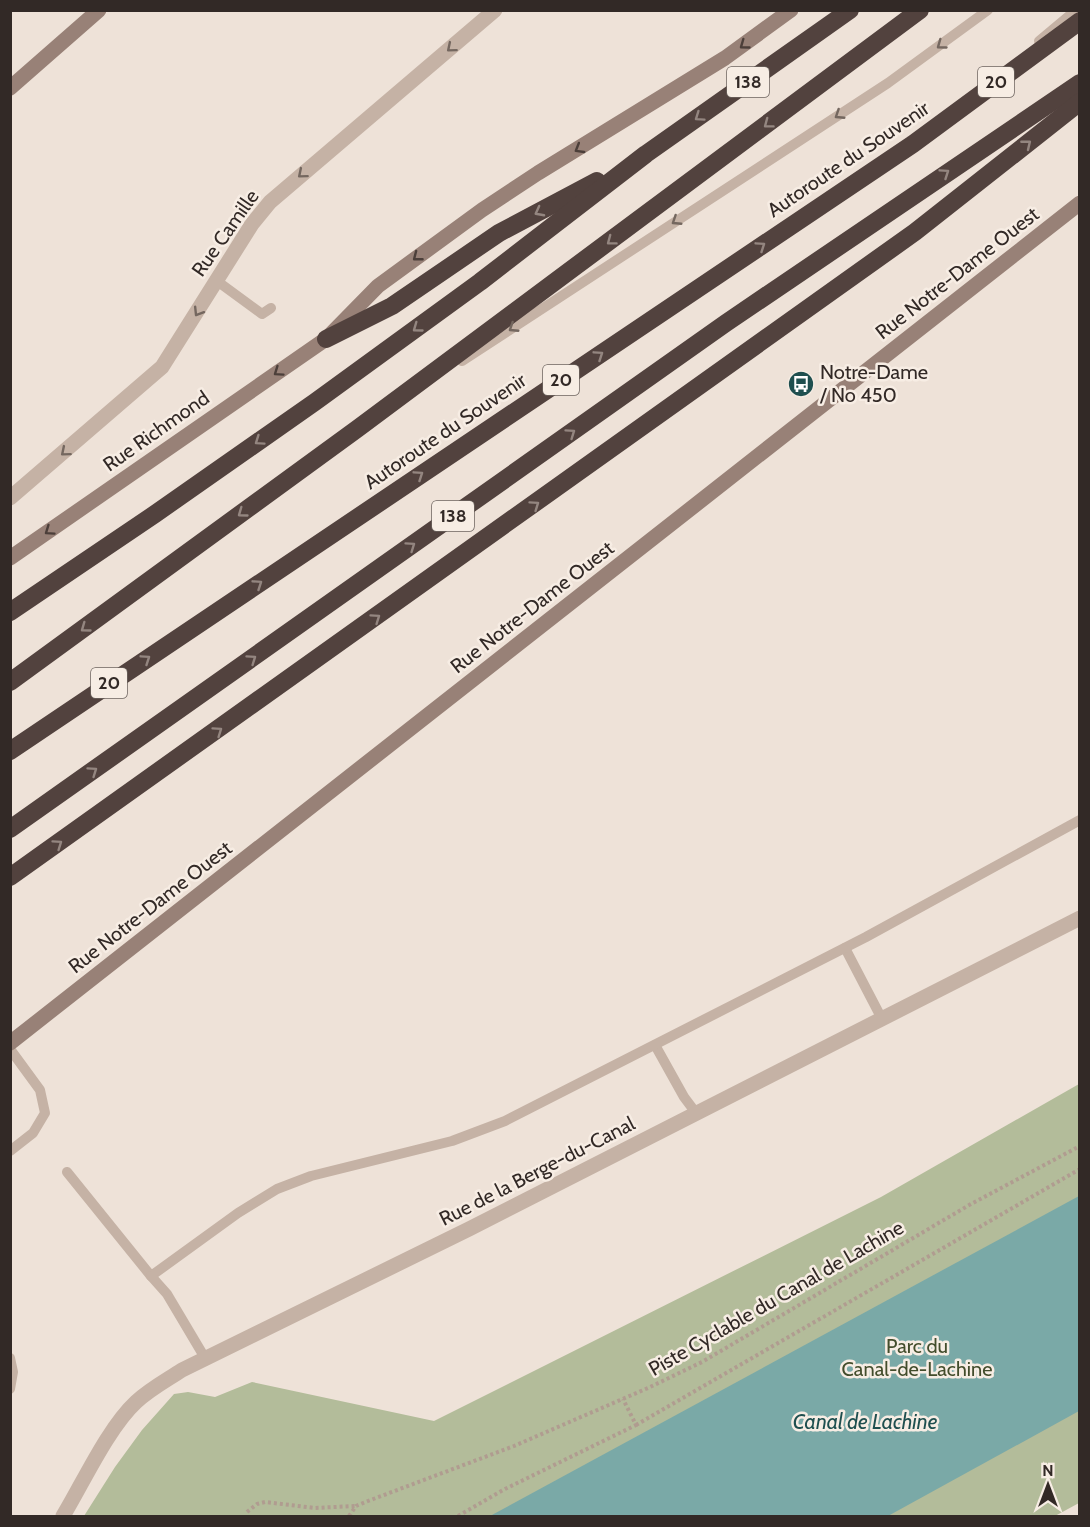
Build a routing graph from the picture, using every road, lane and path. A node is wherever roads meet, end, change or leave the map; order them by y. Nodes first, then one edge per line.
1 (99, 10) edge
2 (495, 10) edge
3 (791, 10) edge
4 (850, 10) edge
5 (920, 10) edge
6 (988, 10) edge
7 (1076, 10) edge
8 (1080, 21) edge
9 (1080, 83) edge
10 (10, 88) edge
11 (1080, 102) edge
12 (913, 144) junction
13 (646, 154) junction
14 (1080, 203) edge
15 (217, 282) junction
16 (271, 308) dead end
17 (326, 339) junction
18 (357, 429) junction
19 (10, 498) edge
20 (10, 558) edge
21 (10, 612) edge
22 (10, 682) edge
23 (10, 751) edge
24 (1080, 820) edge
25 (10, 829) edge
26 (10, 877) edge
27 (1080, 918) edge
28 (845, 948) junction
29 (882, 1019) junction
30 (10, 1043) edge
31 (655, 1045) junction
32 (10, 1049) edge
33 (696, 1113) junction
34 (1080, 1146) edge
35 (10, 1150) edge
36 (1080, 1168) edge
37 (67, 1172) dead end
38 (151, 1276) junction
39 (10, 1358) edge
40 (205, 1358) junction
41 (10, 1389) edge
42 (623, 1399) junction
43 (636, 1425) junction
44 (356, 1506) junction
45 (247, 1512) dead end
46 (63, 1516) edge
47 (349, 1516) edge
48 (458, 1516) edge

1 - 10 main road
2 -> 15 street, Rue Camille
3 -> 17 main road, Rue Richmond
4 -> 13 highway, 138
5 -> 18 highway
6 -> 18 lane
7 - 12 lane
8 - 12 highway, Autoroute du Souvenir / 20
25 -> 9 highway, 138
26 -> 11 highway
23 -> 12 highway, Autoroute du Souvenir / 20
13 -> 17 highway
13 -> 21 highway, 138
14 - 30 main road, Rue Notre-Dame Ouest
15 - 16 lane
15 -> 19 street, Rue Camille
17 -> 20 main road, Rue Richmond
18 -> 22 highway
24 - 28 lane
27 - 29 street, Rue de la Berge-du-Canal
28 - 29 lane
28 - 31 lane
29 - 33 street, Rue de la Berge-du-Canal
31 - 33 lane
31 - 38 lane
32 - 35 lane
33 - 40 street, Rue de la Berge-du-Canal
34 - 42 path, Piste Cyclable du Canal de Lachine
36 - 43 path
37 - 38 lane
38 - 40 lane
39 - 41 lane
40 - 46 street, Rue de la Berge-du-Canal
42 - 43 path
42 - 44 path, Piste Cyclable du Canal de Lachine
43 - 48 path
44 - 45 path, Piste Cyclable du Canal de Lachine
44 - 47 path

